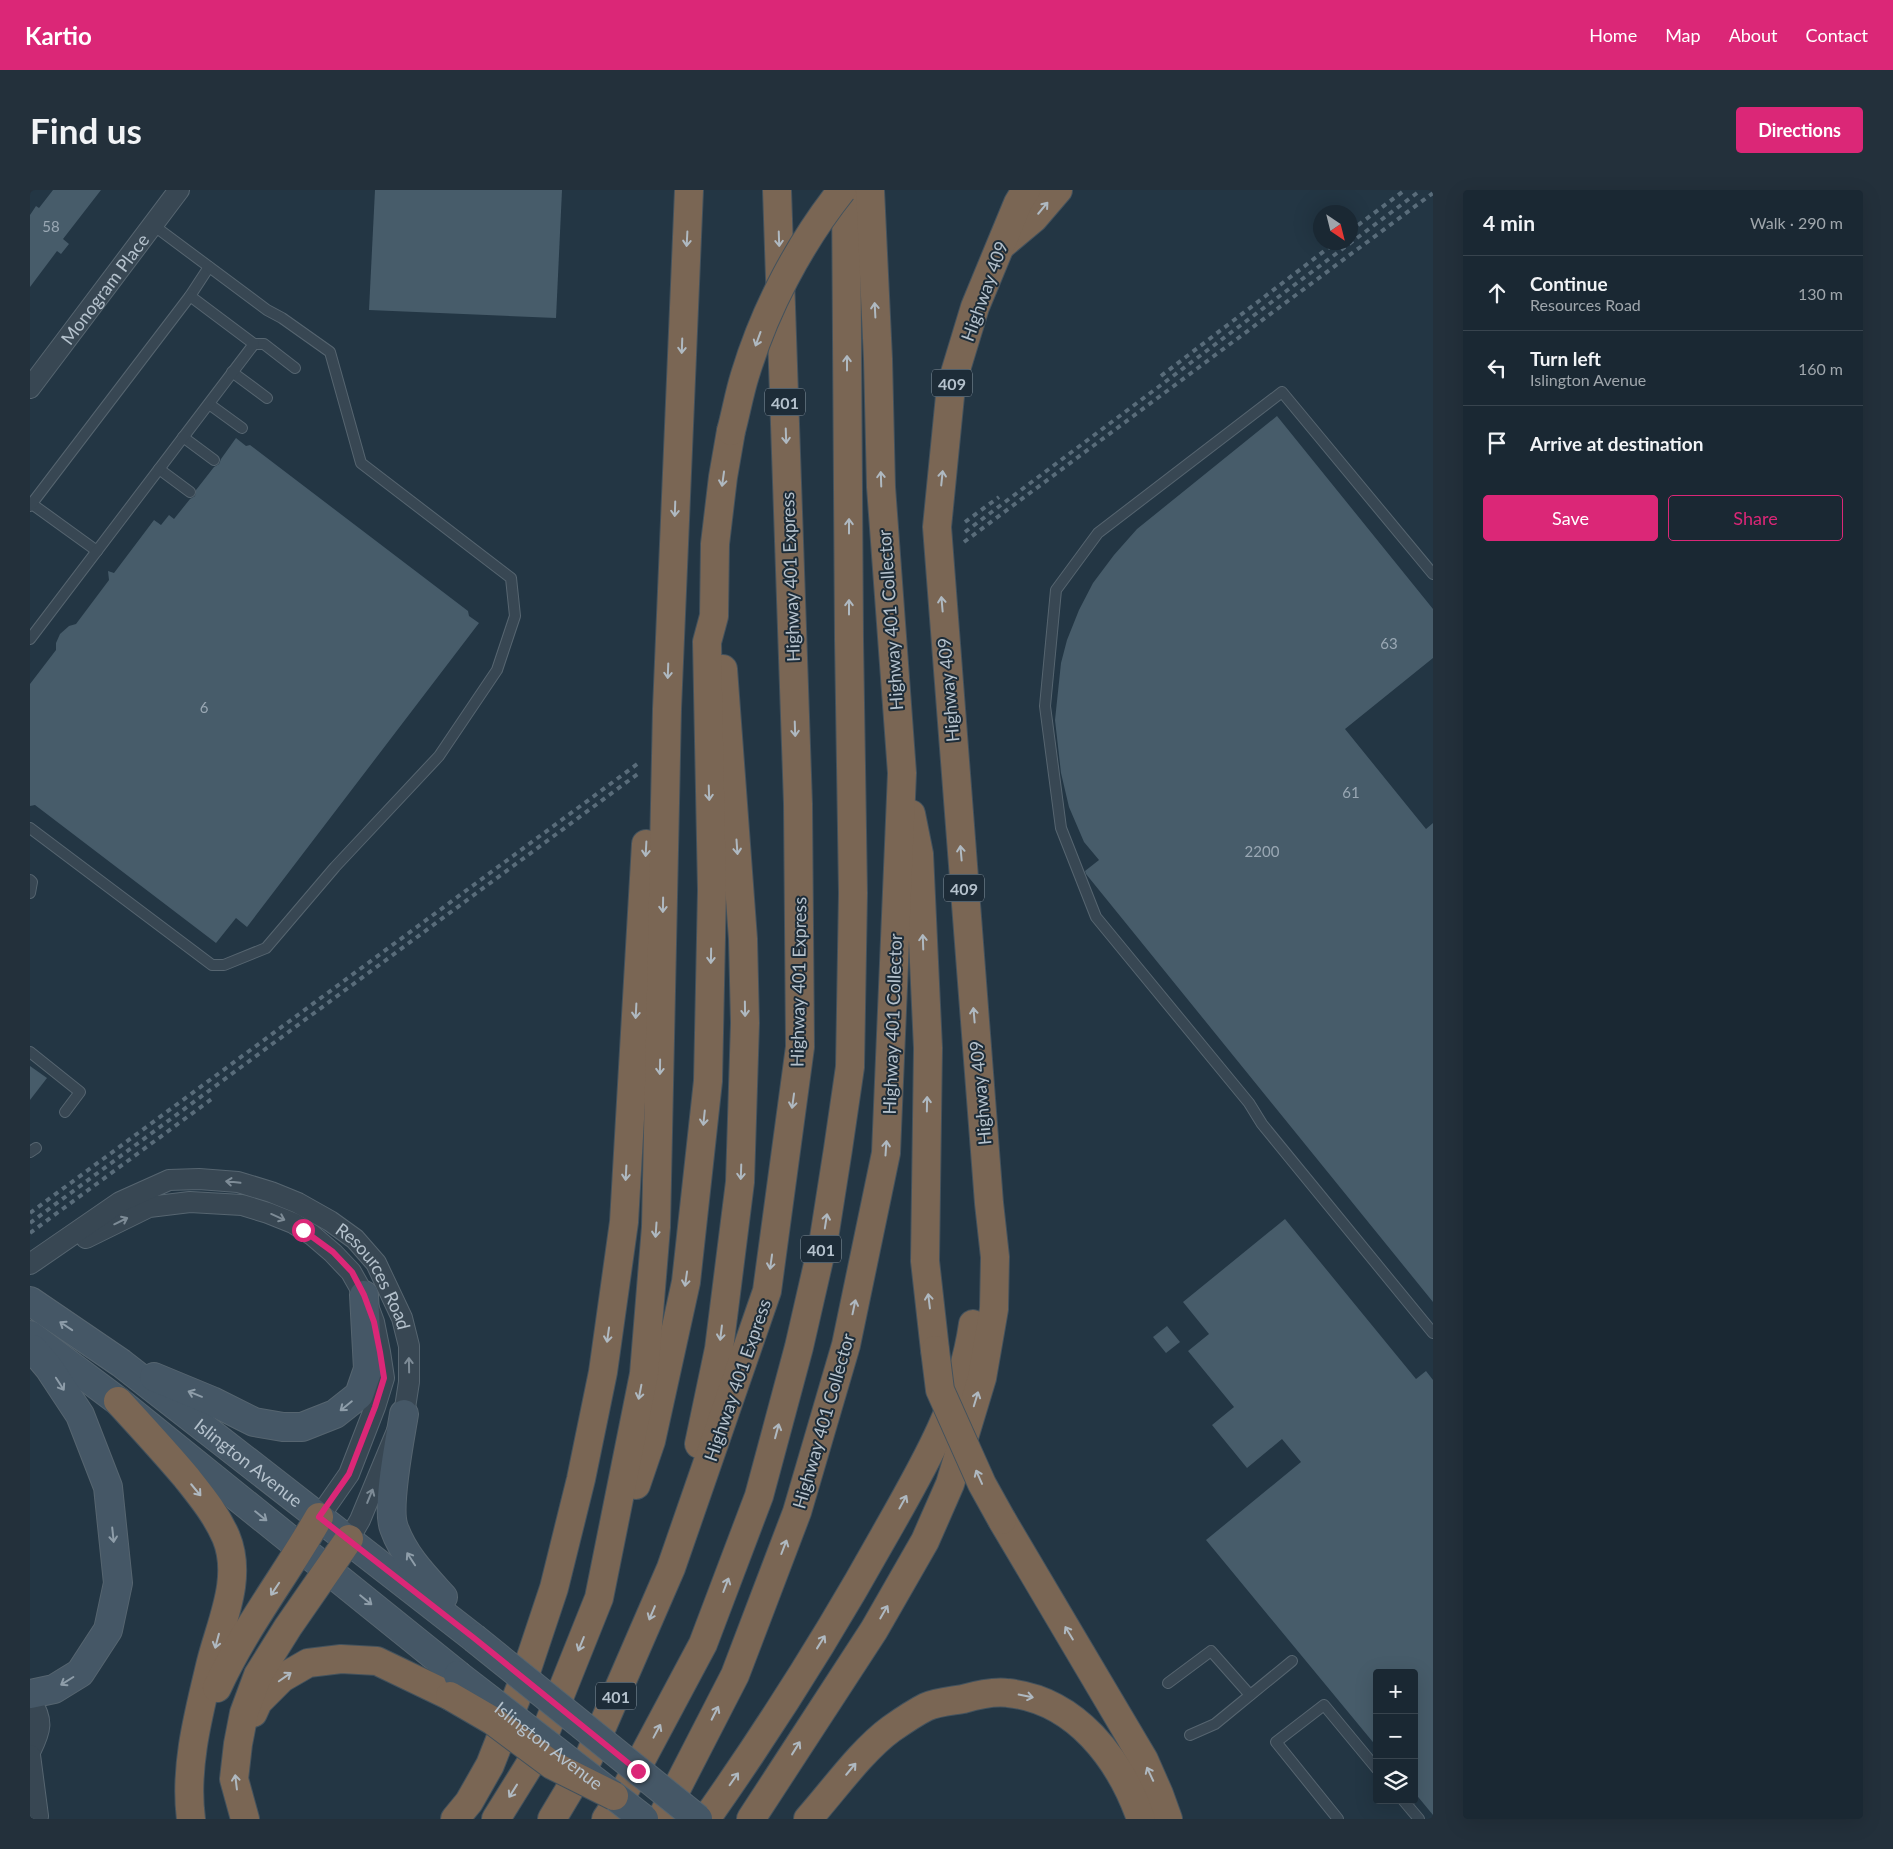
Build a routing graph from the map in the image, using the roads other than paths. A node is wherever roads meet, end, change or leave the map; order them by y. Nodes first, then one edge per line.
1 (179, 190) edge
2 (689, 190) edge
3 (777, 190) edge
4 (842, 190) edge
5 (846, 190) edge
6 (870, 190) edge
7 (1026, 190) edge
8 (1058, 190) edge
9 (153, 225) junction
10 (1000, 246) junction
11 (209, 267) junction
12 (190, 296) junction
13 (254, 344) junction
14 (295, 368) dead end
15 (232, 372) junction
16 (30, 388) edge
17 (267, 398) dead end
18 (209, 404) junction
19 (242, 428) dead end
20 (183, 437) junction
21 (214, 460) dead end
22 (160, 469) junction
23 (190, 492) dead end
24 (31, 505) edge
25 (97, 551) junction
26 (1433, 574) edge
27 (714, 616) junction
28 (30, 639) edge
29 (665, 769) junction
30 (902, 773) junction
31 (30, 828) edge
32 (30, 880) edge
33 (30, 893) edge
34 (30, 1052) edge
35 (64, 1112) dead end
36 (989, 1203) junction
37 (30, 1265) edge
38 (364, 1295) junction
39 (30, 1301) edge
40 (1433, 1333) edge
41 (30, 1335) edge
42 (30, 1346) edge
43 (121, 1363) junction
44 (118, 1401) junction
45 (404, 1414) junction
46 (319, 1517) junction
47 (349, 1540) junction
48 (302, 1548) junction
49 (671, 1568) junction
50 (329, 1570) junction
51 (599, 1598) junction
52 (474, 1638) junction
53 (1292, 1661) dead end
54 (1168, 1682) dead end
55 (454, 1685) junction
56 (30, 1694) edge
57 (1250, 1695) junction
58 (30, 1699) edge
59 (1190, 1735) dead end
60 (193, 1744) junction
61 (238, 1744) junction
62 (30, 1754) edge
63 (1373, 1763) edge
64 (1406, 1804) edge
65 (610, 1807) edge
66 (36, 1815) edge
67 (191, 1819) edge
68 (246, 1819) edge
69 (455, 1819) edge
70 (496, 1819) edge
71 (552, 1819) edge
72 (644, 1819) edge
73 (661, 1819) edge
74 (698, 1819) edge
75 (706, 1819) edge
76 (751, 1819) edge
77 (808, 1819) edge
78 (1142, 1819) edge
79 (1168, 1819) edge
80 (1338, 1819) edge
81 (1418, 1819) edge

1 - 9 street, Monogram Place
2 -> 29 highway
3 -> 49 highway, Highway 401 Express / 401
4 -> 27 highway, bridge
65 -> 5 highway, 401
30 -> 6 highway, Highway 401 Collector / 401
7 - 10 highway, Highway 409 / 409
10 -> 8 highway
9 - 11 lane
9 - 16 street, Monogram Place
36 -> 10 highway, Highway 409 / 409
11 - 12 lane
11 - 31 lane
12 - 13 lane
12 - 24 lane
13 - 14 lane
13 - 15 lane
15 - 17 lane
15 - 18 lane
18 - 19 lane
18 - 20 lane
20 - 21 lane
20 - 22 lane
22 - 23 lane
22 - 25 lane
24 - 25 lane
25 - 28 lane
26 - 40 lane
27 -> 49 highway
27 -> 51 highway
29 -> 51 highway
29 -> 69 highway
73 -> 30 highway, Highway 401 Collector / 401
79 -> 30 highway, bridge
32 - 33 lane
34 - 35 lane
75 -> 36 highway
76 -> 36 highway
37 -> 38 street, Resources Road
45 -> 37 street, Resources Road
38 -> 43 main road
38 - 46 street, Resources Road
43 -> 39 main road, Islington Avenue
41 - 44 main road, Islington Avenue
42 -> 56 main road
43 - 46 main road, Islington Avenue
44 -> 48 main road, Islington Avenue
44 -> 60 highway
47 -> 45 street, Resources Road
52 -> 45 main road
46 - 47 main road, Islington Avenue
46 - 48 highway
47 - 50 highway
47 - 52 main road, Islington Avenue
48 - 50 main road, Islington Avenue
48 -> 60 highway
49 -> 71 highway, Highway 401 Express / 401
50 -> 55 main road, Islington Avenue
50 - 61 highway
51 -> 70 highway
52 - 74 main road, Islington Avenue, bridge
53 - 57 lane
54 - 57 lane
61 -> 55 highway
55 - 65 highway, bridge
57 - 59 lane
58 - 62 street
60 - 67 highway
68 -> 61 highway
62 - 66 street
63 - 80 lane
64 - 81 lane
65 - 72 main road, Islington Avenue, bridge
77 -> 78 highway

